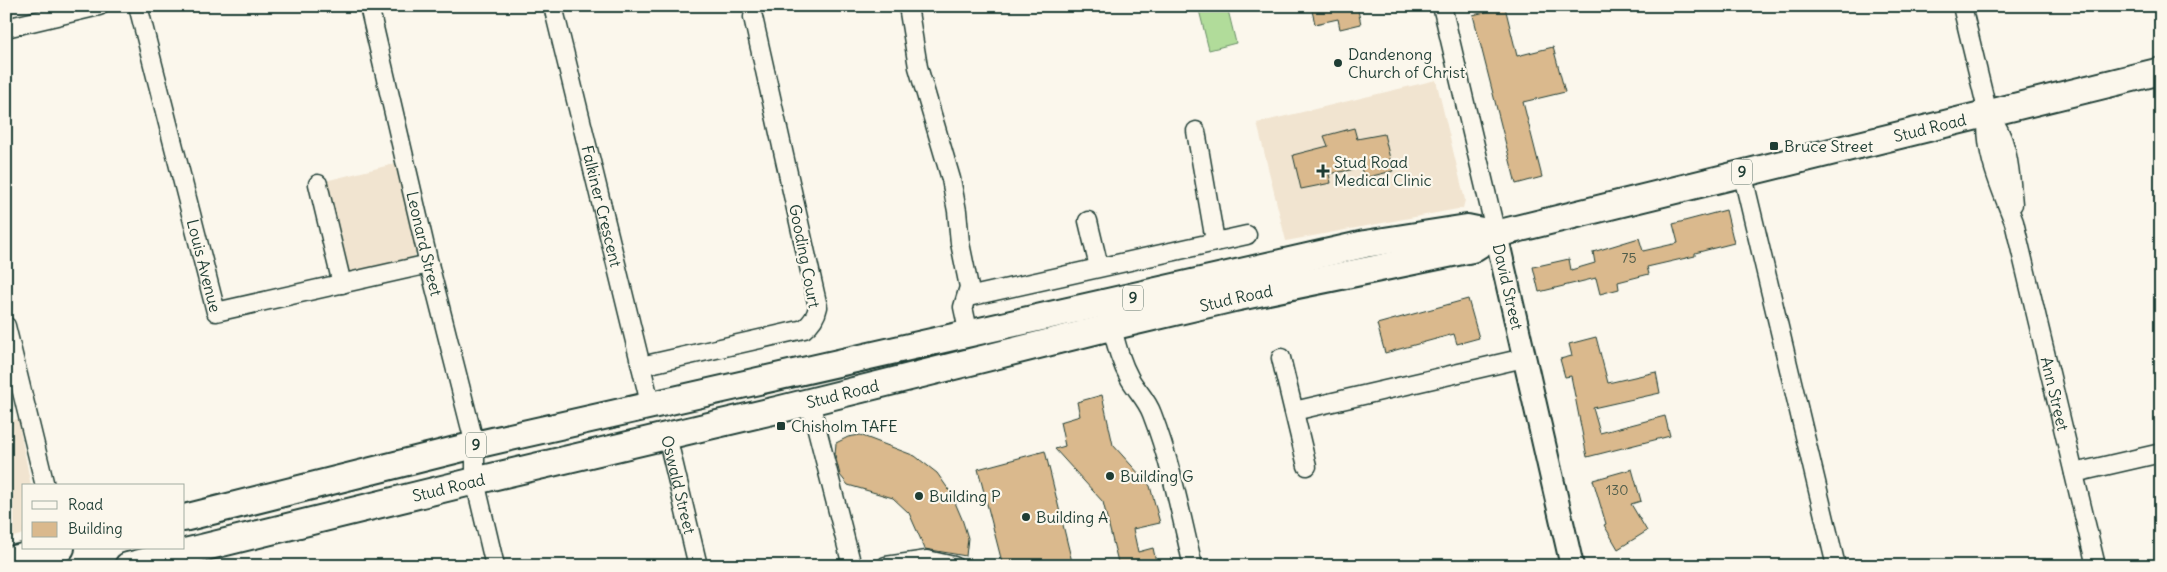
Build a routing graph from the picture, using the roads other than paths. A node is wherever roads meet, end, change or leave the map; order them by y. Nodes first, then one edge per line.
1 (99, 6) edge
2 (138, 6) edge
3 (369, 6) edge
4 (553, 6) edge
5 (908, 6) edge
6 (1442, 6) edge
7 (1962, 6) edge
8 (753, 17) dead end
9 (6, 28) edge
10 (2161, 71) edge
11 (1988, 114) junction
12 (1196, 131) dead end
13 (1742, 172) junction
14 (318, 184) dead end
15 (1088, 221) dead end
16 (1496, 234) junction
17 (1247, 235) dead end
18 (1215, 241) junction
19 (429, 264) junction
20 (1099, 267) junction
21 (342, 284) junction
22 (968, 297) junction
23 (6, 326) edge
24 (1112, 327) junction
25 (978, 333) junction
26 (1281, 358) dead end
27 (1524, 358) junction
28 (642, 366) junction
29 (810, 402) junction
30 (651, 407) junction
31 (1294, 412) junction
32 (667, 436) junction
33 (475, 445) junction
34 (2161, 453) edge
35 (1307, 466) dead end
36 (2074, 474) junction
37 (475, 481) junction
38 (45, 484) edge
39 (185, 518) edge
40 (52, 550) edge
41 (6, 561) edge
42 (128, 566) edge
43 (495, 566) edge
44 (698, 566) edge
45 (852, 566) edge
46 (886, 566) edge
47 (954, 566) edge
48 (1193, 566) edge
49 (1572, 566) edge
50 (1836, 566) edge
51 (2096, 566) edge

1 - 9 street
2 - 21 street, Louis Avenue
3 - 19 street, Leonard Street
4 - 28 street, Falkiner Crescent
5 - 22 street
6 - 16 street, David Street
7 - 11 street, Ann Street
8 - 28 street, Gooding Court
10 - 11 highway, Stud Road / 9
11 - 13 highway, Stud Road / 9
11 - 36 street, Ann Street
12 - 18 street
13 - 16 highway, Stud Road / 9
13 - 50 street
14 - 21 street
15 - 20 street
16 - 24 highway, Stud Road / 9
16 - 25 highway, Stud Road / 9
16 - 27 main road, David Street
17 - 18 street
18 - 20 street
19 - 21 street, Louis Avenue
19 - 33 street, Leonard Street
20 - 22 street
22 - 25 street
23 - 38 street
24 - 25 street
24 - 29 highway, Stud Road / 9
24 - 48 street
25 - 30 highway, Stud Road / 9
26 - 31 street
27 - 31 street
27 - 49 main road, David Street
28 - 30 street, Falkiner Crescent
29 - 32 highway, Stud Road / 9
29 - 45 street
30 - 32 highway, Oswald Street
30 - 33 highway, Stud Road / 9
31 - 35 street
32 - 37 highway, Stud Road / 9
32 - 44 street, Oswald Street
33 - 37 street, Leonard Street
33 - 39 highway, Stud Road / 9
34 - 36 street
36 - 51 street, Ann Street
37 - 42 highway, Stud Road / 9
37 - 43 street, Leonard Street
40 - 41 highway
46 - 47 street

